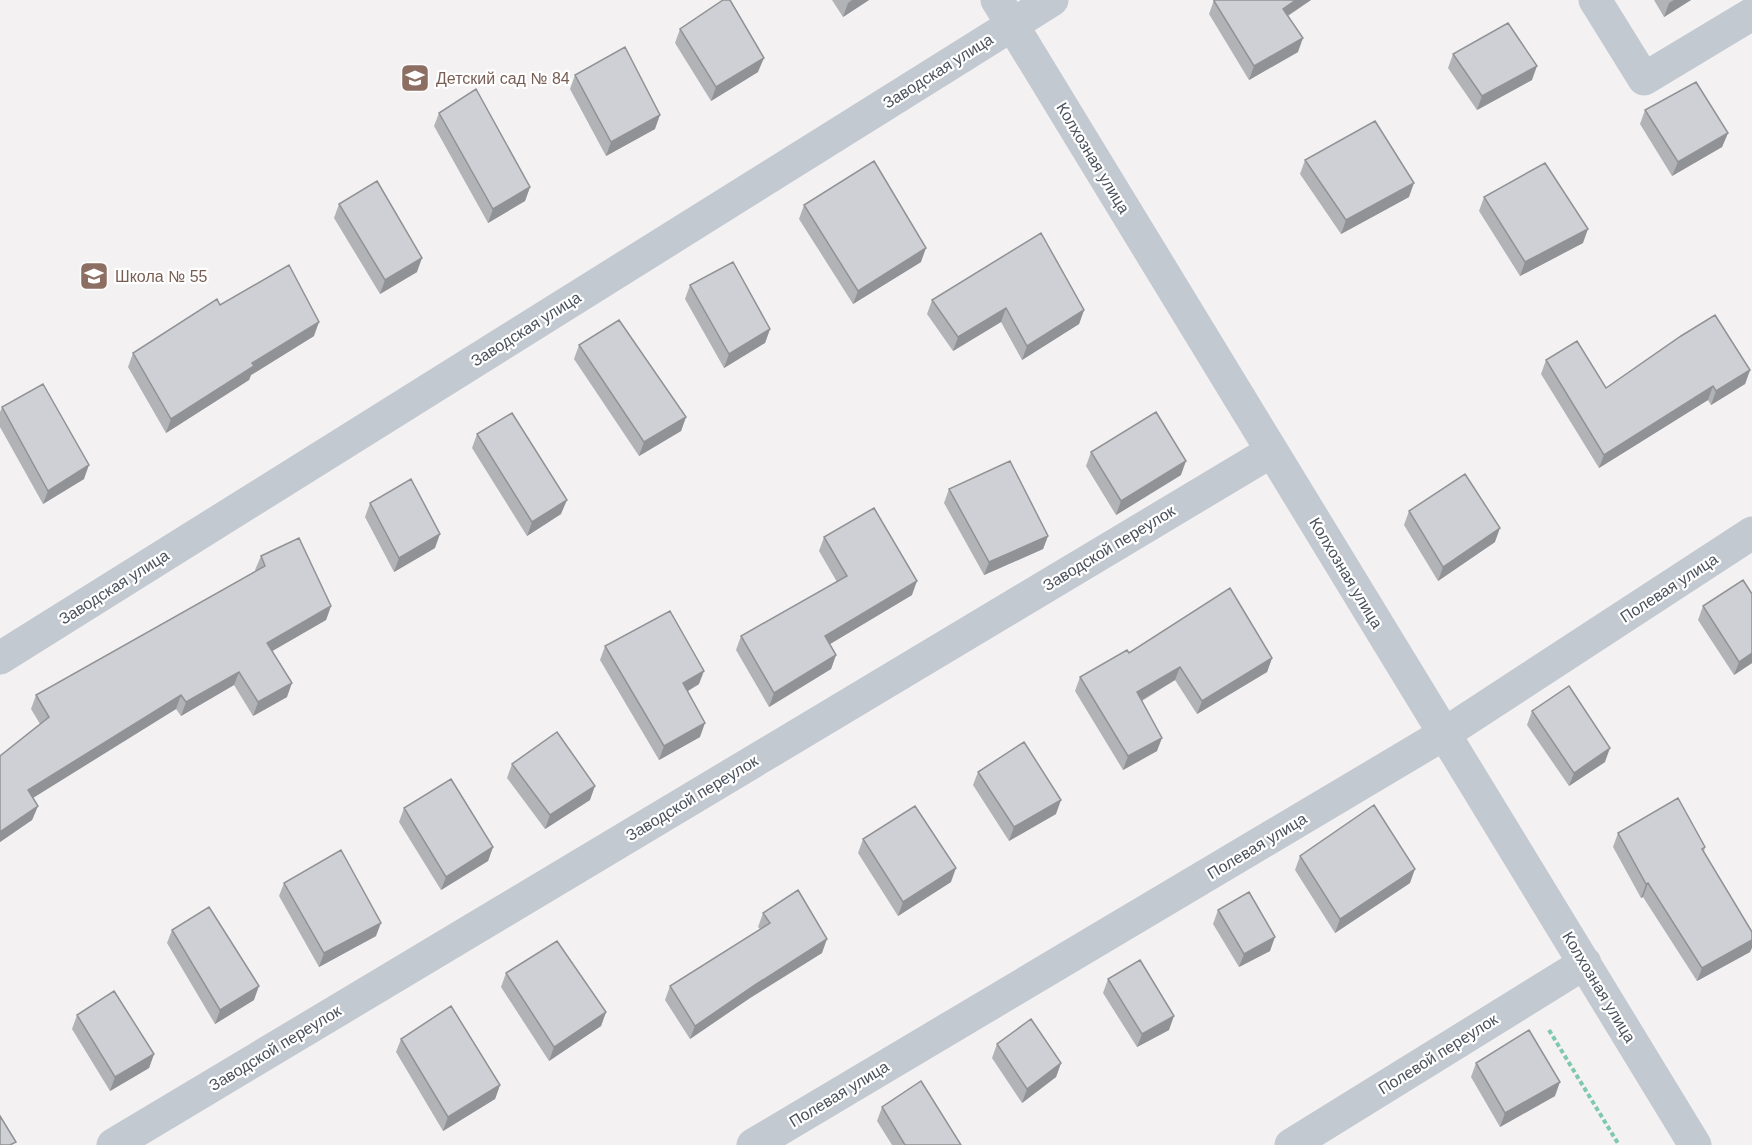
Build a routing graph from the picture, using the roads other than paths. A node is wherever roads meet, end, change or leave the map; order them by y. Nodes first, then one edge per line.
1 (1052, 0) edge
2 (1595, 0) edge
3 (1005, 12) edge
4 (1752, 14) edge
5 (1272, 451) junction
6 (1752, 533) edge
7 (0, 658) edge
8 (1444, 734) junction
9 (1585, 963) junction
10 (112, 1145) edge
11 (753, 1145) edge
12 (1291, 1145) edge
13 (1695, 1145) edge

1 - 3 street, Заводская улица
2 - 4 street
3 - 5 street, Колхозная улица
3 - 7 street, Заводская улица
5 - 8 street, Колхозная улица
5 - 10 street, Заводской переулок
6 - 8 street, Полевая улица
8 - 9 street, Колхозная улица
8 - 11 street, Полевая улица
9 - 12 street, Полевой переулок
9 - 13 street, Колхозная улица

